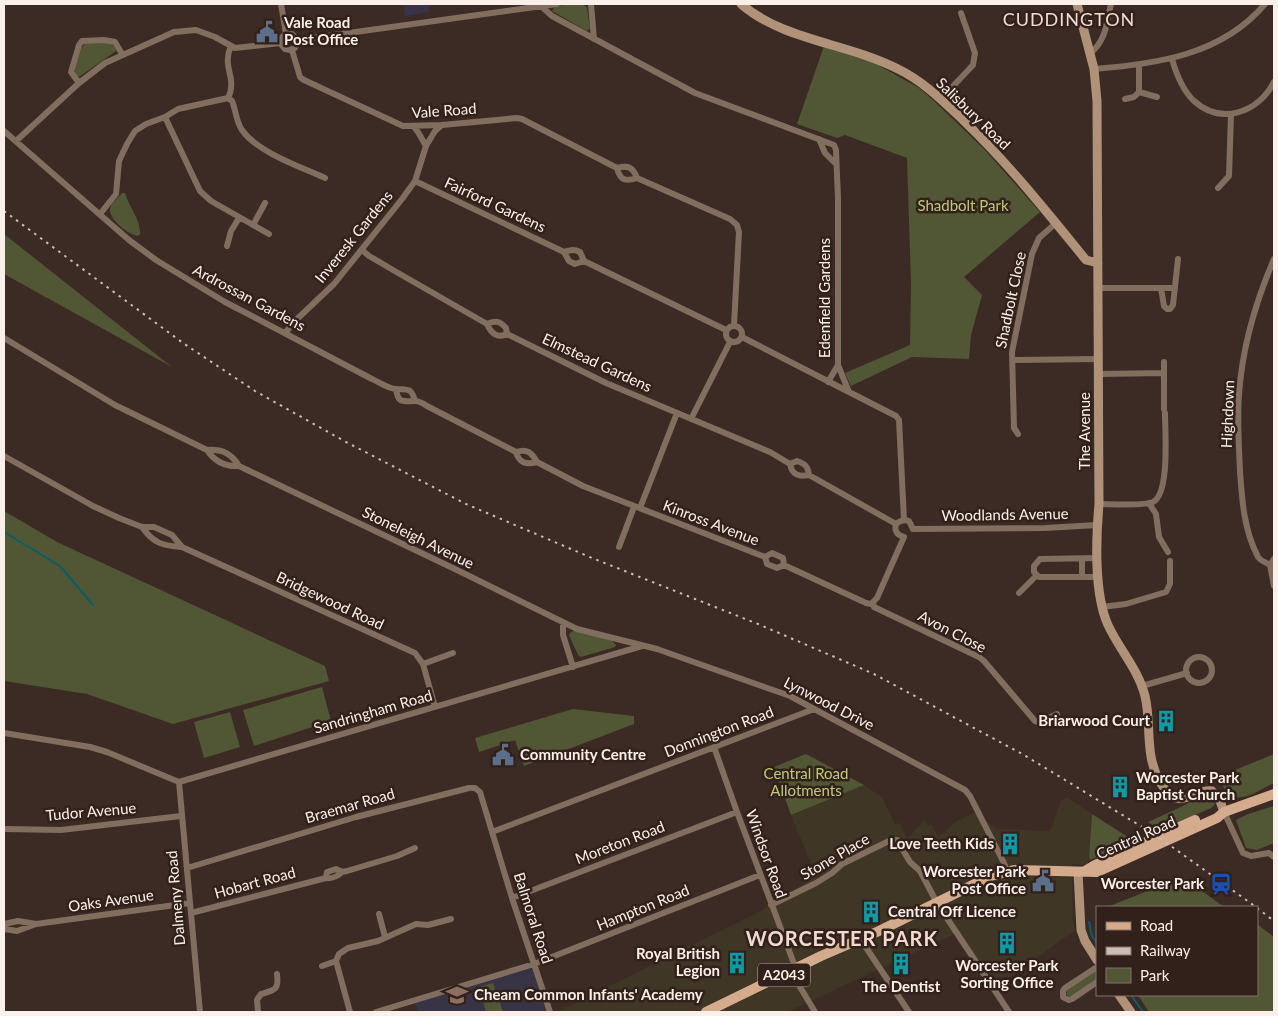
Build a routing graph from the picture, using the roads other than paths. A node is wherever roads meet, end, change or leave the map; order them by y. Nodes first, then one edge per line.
1 (281, 4) edge
2 (557, 4) edge
3 (591, 4) edge
4 (741, 4) edge
5 (1077, 4) edge
6 (1111, 4) edge
7 (1266, 4) edge
8 (541, 6) junction
9 (961, 12) dead end
10 (286, 34) junction
11 (594, 38) junction
12 (298, 40) junction
13 (280, 43) junction
14 (231, 46) junction
15 (292, 50) junction
16 (1090, 53) junction
17 (122, 54) junction
18 (1172, 58) junction
19 (1139, 66) junction
20 (1094, 69) junction
21 (1274, 82) edge
22 (79, 83) junction
23 (1139, 92) junction
24 (1157, 97) dead end
25 (228, 98) junction
26 (941, 99) junction
27 (1125, 99) dead end
28 (1230, 114) junction
29 (165, 117) junction
30 (442, 126) junction
31 (414, 127) junction
32 (4, 131) edge
33 (819, 139) junction
34 (16, 141) junction
35 (426, 146) junction
36 (836, 164) junction
37 (617, 168) junction
38 (325, 178) dead end
39 (637, 178) junction
40 (415, 181) junction
41 (1218, 188) dead end
42 (265, 203) dead end
43 (100, 214) junction
44 (239, 218) junction
45 (1056, 223) junction
46 (253, 225) junction
47 (268, 234) dead end
48 (227, 246) dead end
49 (362, 250) junction
50 (564, 252) junction
51 (1178, 259) dead end
52 (1274, 259) edge
53 (584, 261) junction
54 (1098, 264) junction
55 (1098, 288) junction
56 (1161, 288) junction
57 (1175, 288) junction
58 (487, 324) junction
59 (734, 325) junction
60 (726, 330) junction
61 (286, 333) junction
62 (507, 334) junction
63 (742, 337) junction
64 (4, 338) edge
65 (730, 342) junction
66 (1099, 359) junction
67 (1012, 360) junction
68 (1164, 362) dead end
69 (838, 365) junction
70 (1164, 373) junction
71 (1098, 374) junction
72 (828, 382) junction
73 (396, 389) junction
74 (849, 392) junction
75 (415, 401) junction
76 (677, 413) junction
77 (691, 419) junction
78 (1018, 434) dead end
79 (207, 450) junction
80 (516, 452) junction
81 (4, 456) edge
82 (537, 462) junction
83 (790, 464) junction
84 (239, 466) junction
85 (809, 475) junction
86 (1149, 503) junction
87 (1099, 504) junction
88 (637, 507) junction
89 (649, 512) joint
90 (904, 520) junction
91 (896, 524) junction
92 (1097, 525) junction
93 (142, 527) junction
94 (913, 529) junction
95 (904, 537) junction
96 (182, 547) junction
97 (619, 547) dead end
98 (1168, 552) dead end
99 (765, 557) junction
100 (1082, 558) junction
101 (1098, 558) junction
102 (1170, 561) dead end
103 (1272, 562) edge
104 (784, 565) junction
105 (1036, 576) junction
106 (1082, 577) junction
107 (1098, 577) junction
108 (1274, 586) edge
109 (1019, 593) dead end
110 (873, 603) junction
111 (1102, 607) junction
112 (563, 623) junction
113 (586, 632) joint
114 (643, 646) junction
115 (452, 653) dead end
116 (423, 664) junction
117 (573, 667) junction
118 (1187, 672) junction
119 (1142, 686) junction
120 (435, 707) junction
121 (814, 709) junction
122 (1057, 714) dead end
123 (4, 733) edge
124 (714, 747) junction
125 (179, 782) junction
126 (1274, 794) edge
127 (736, 812) junction
128 (1224, 812) junction
129 (181, 816) junction
130 (4, 828) edge
131 (492, 832) junction
132 (415, 848) dead end
133 (1274, 857) edge
134 (187, 868) junction
135 (1007, 871) junction
136 (1081, 871) junction
137 (760, 875) junction
138 (512, 898) junction
139 (190, 902) junction
140 (937, 903) junction
141 (771, 905) junction
142 (191, 913) junction
143 (379, 914) dead end
144 (451, 919) dead end
145 (4, 924) edge
146 (36, 924) junction
147 (4, 928) edge
148 (385, 937) junction
149 (862, 938) junction
150 (1096, 958) edge
151 (336, 961) junction
152 (534, 964) junction
153 (322, 966) dead end
154 (1096, 967) edge
155 (794, 970) junction
156 (277, 974) dead end
157 (1096, 983) edge
158 (1120, 996) edge
159 (721, 1009) edge
160 (200, 1012) edge
161 (258, 1012) edge
162 (350, 1012) edge
163 (376, 1012) edge
164 (550, 1012) edge
165 (706, 1012) edge
166 (815, 1012) edge
167 (909, 1012) edge
168 (1009, 1012) edge
169 (1131, 1012) edge

1 - 10 street
2 - 8 street
3 - 11 street
4 - 26 street, Salisbury Road
5 - 16 street, The Avenue
6 - 16 street
7 - 18 street
8 - 11 street, Edenfield Gardens
8 - 12 street
9 - 26 street
10 - 12 street
10 - 13 street
11 - 33 street, Edenfield Gardens
12 - 15 street
13 - 14 street
13 - 15 street
14 - 17 street
14 - 25 street
15 - 31 street, Vale Road
16 - 20 street, The Avenue
17 - 22 street
17 - 22 street
18 - 19 street
18 - 28 street
19 - 20 street
19 - 23 street
20 - 54 street, The Avenue
21 - 28 street
22 - 34 street
23 - 24 street
23 - 27 street
25 - 29 street
25 - 38 street
26 - 45 street, Salisbury Road
28 - 41 street
29 - 43 street
29 - 44 street
30 - 31 street, Vale Road
30 - 35 street, Inveresk Gardens
30 - 37 street, Vale Road
31 - 35 street
32 - 34 street, Ardrossan Gardens
33 - 36 street
33 - 36 street, Edenfield Gardens
34 - 43 street, Ardrossan Gardens
35 - 40 street, Inveresk Gardens
36 - 69 street, Edenfield Gardens
37 - 39 street, Vale Road
37 - 39 street, Vale Road
39 - 59 street, Vale Road
40 - 49 street, Inveresk Gardens
40 - 50 street, Fairford Gardens
42 - 46 street
43 - 61 street, Ardrossan Gardens
44 - 46 street
44 - 48 street
45 - 54 street, Salisbury Road
45 - 67 street, Shadbolt Close
46 - 47 street
49 - 58 street, Elmstead Gardens
49 - 61 street, Inveresk Gardens
50 - 53 street, Fairford Gardens
50 - 53 street, Fairford Gardens
51 - 57 street
52 - 103 street, Highdown
53 - 60 street, Fairford Gardens
54 - 55 street, The Avenue
55 - 56 street
55 - 66 street, The Avenue
56 - 57 street
56 - 57 street
58 - 62 street, Elmstead Gardens
58 - 62 street, Elmstead Gardens
59 - 60 street
59 - 63 street
60 - 65 street
61 - 73 street, Ardrossan Gardens
62 - 76 street, Elmstead Gardens
63 - 65 street
63 - 72 street
64 - 79 street, Stoneleigh Avenue
65 - 77 street
66 - 67 street
66 - 71 street, The Avenue
67 - 78 street, Shadbolt Close
68 - 70 street
69 - 72 street
69 - 74 street, Edenfield Gardens
70 - 71 street
70 - 86 street
71 - 87 street, The Avenue
72 - 74 street
73 - 75 street, Ardrossan Gardens
73 - 75 street, Ardrossan Gardens
74 - 90 street
75 - 80 street, Ardrossan Gardens
76 - 77 street
76 - 88 street
77 - 83 street
79 - 84 street, Stoneleigh Avenue
79 - 84 street, Stoneleigh Avenue
80 - 82 street, Ardrossan Gardens
80 - 82 street, Ardrossan Gardens
81 - 93 street, Bridgewood Road
82 - 88 street, Ardrossan Gardens
83 - 85 street
83 - 85 street
84 - 112 street, Stoneleigh Avenue
85 - 91 street
86 - 87 street
86 - 98 street
87 - 92 street, The Avenue
88 - 89 street, Ardrossan Gardens
88 - 97 street
89 - 99 street, Kinross Avenue
90 - 91 street
90 - 94 street
91 - 95 street
92 - 94 street, Woodlands Avenue
92 - 101 street, The Avenue
93 - 96 street, Bridgewood Road
93 - 96 street, Bridgewood Road
94 - 95 street
95 - 110 street
96 - 116 street, Bridgewood Road
99 - 104 street, Kinross Avenue
99 - 104 street, Kinross Avenue
100 - 101 street
100 - 105 street
100 - 106 street
101 - 107 street, The Avenue
102 - 111 street
103 - 108 street
104 - 110 street, Kinross Avenue
105 - 106 street
105 - 109 street
106 - 107 street
107 - 111 street, The Avenue
110 - 122 street, Avon Close
111 - 119 street, The Avenue
112 - 113 street, Stoneleigh Avenue
112 - 117 street
113 - 114 street, Lynwood Drive
114 - 117 street, Sandringham Road
114 - 121 street, Lynwood Drive
115 - 116 street
116 - 120 street
117 - 120 street, Sandringham Road
118 - 118 street
118 - 119 street
119 - 128 street, The Avenue
120 - 125 street, Sandringham Road
121 - 124 street, Donnington Road
121 - 135 street, Lynwood Drive
123 - 125 street
124 - 127 street, Windsor Road
124 - 131 street, Donnington Road
125 - 129 street, Dalmeny Road
126 - 128 main road, Central Road / A2043
127 - 137 street, Windsor Road
127 - 138 street, Moreton Road
128 - 133 street
128 - 136 main road, Central Road / A2043
129 - 130 street, Tudor Avenue
129 - 134 street, Dalmeny Road
131 - 134 street, Braemar Road
131 - 138 street, Balmoral Road
132 - 142 street, Hobart Road
134 - 139 street, Dalmeny Road
135 - 136 main road, Central Road / A2043
135 - 140 main road, Central Road / A2043
136 - 150 street
137 - 141 street, Windsor Road
137 - 152 street, Hampton Road
138 - 152 street, Balmoral Road
139 - 142 street, Dalmeny Road
139 - 146 street, Oaks Avenue
140 - 141 street, Stone Place
140 - 149 main road, Central Road / A2043
140 - 168 street, Stone Place
141 - 155 street, Windsor Road
142 - 160 street, Dalmeny Road
143 - 148 street
144 - 148 street
145 - 146 street, Oaks Avenue
146 - 147 street, Oaks Avenue
148 - 151 street
149 - 155 main road, Central Road / A2043
149 - 167 street
151 - 153 street
151 - 162 street
152 - 163 street, Hampton Road
152 - 164 street, Balmoral Road
154 - 157 street
155 - 159 main road, Central Road / A2043
155 - 166 street, Windsor Road
156 - 161 street
158 - 169 street
159 - 165 main road, Central Road / A2043

